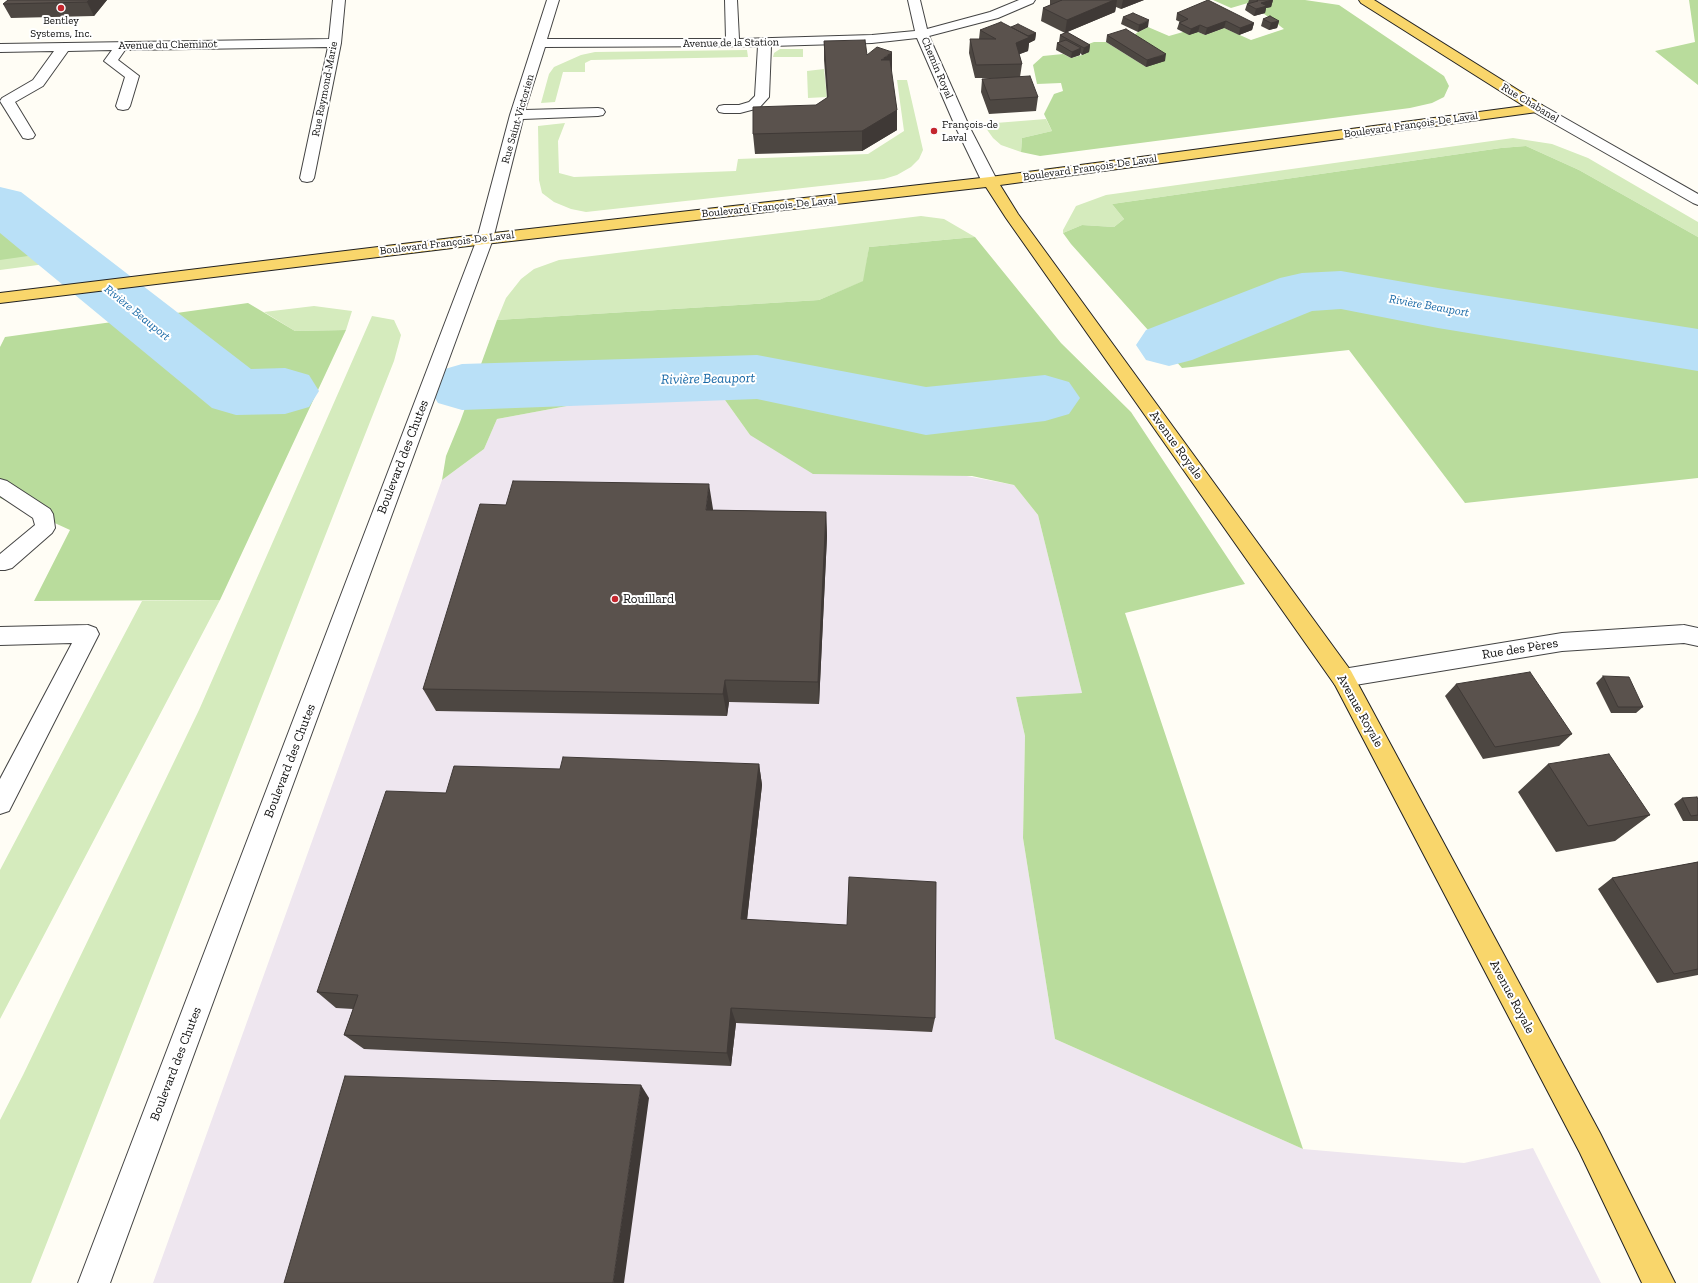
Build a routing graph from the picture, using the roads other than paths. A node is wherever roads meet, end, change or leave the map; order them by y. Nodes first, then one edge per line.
1 (339, 0) edge
2 (552, 0) edge
3 (731, 0) edge
4 (914, 0) edge
5 (1029, 0) edge
6 (1365, 0) edge
7 (922, 34) junction
8 (765, 42) junction
9 (335, 43) junction
10 (540, 43) junction
11 (733, 43) junction
12 (121, 46) junction
13 (64, 47) junction
14 (0, 48) edge
15 (123, 106) dead end
16 (1536, 108) junction
17 (724, 109) dead end
18 (598, 112) dead end
19 (517, 115) junction
20 (28, 135) dead end
21 (307, 178) dead end
22 (990, 182) junction
23 (1697, 199) edge
24 (485, 238) junction
25 (4, 298) edge
26 (0, 486) edge
27 (0, 562) edge
28 (0, 636) edge
29 (1698, 637) edge
30 (1343, 678) junction
31 (0, 803) edge
32 (94, 1283) edge
33 (1659, 1283) edge

1 - 9 street, Rue Raymond-Marie
2 - 10 street, Rue Saint-Victorien
3 - 11 street
4 - 7 street
5 - 7 street, Chemin Royal
6 - 16 main road, Rue Chabanel
7 - 8 street, Avenue de la Station
7 - 22 street, Chemin Royal
8 - 11 street, Avenue de la Station
8 - 17 street
9 - 12 street, Avenue du Cheminot
9 - 21 street, Rue Raymond-Marie
10 - 11 street, Avenue de la Station
10 - 19 street, Rue Saint-Victorien
12 - 13 street, Avenue du Cheminot
12 - 15 street
13 - 14 street, Avenue du Cheminot
13 - 20 street
16 - 22 main road, Boulevard François-De Laval
16 - 23 street, Rue Chabanel
18 - 19 street
19 - 24 street, Rue Saint-Victorien
22 - 24 main road, Boulevard François-De Laval
22 - 30 main road, Avenue Royale
24 - 25 main road, Boulevard François-De Laval
24 - 32 street, Boulevard des Chutes
26 - 27 street
28 - 31 street
29 - 30 street, Rue des Pères
30 - 33 main road, Avenue Royale

